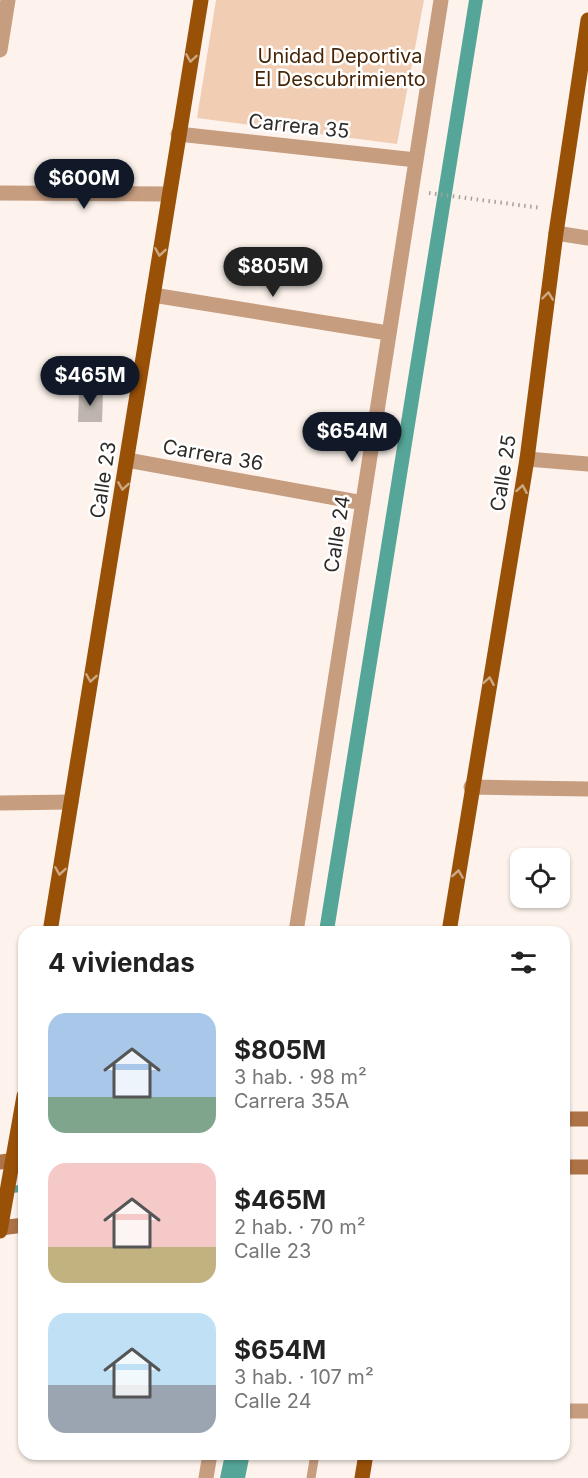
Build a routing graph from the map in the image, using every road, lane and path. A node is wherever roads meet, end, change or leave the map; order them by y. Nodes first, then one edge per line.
1 (8, 0) edge
2 (201, 0) edge
3 (441, 0) edge
4 (588, 20) edge
5 (0, 50) edge
6 (178, 134) junction
7 (416, 160) junction
8 (423, 192) dead end
9 (0, 193) edge
10 (169, 194) junction
11 (559, 211) junction
12 (556, 233) junction
13 (588, 238) edge
14 (153, 295) junction
15 (388, 333) junction
16 (527, 459) junction
17 (127, 460) junction
18 (588, 464) edge
19 (363, 503) junction
20 (471, 787) junction
21 (588, 789) edge
22 (71, 802) junction
23 (0, 803) edge
24 (51, 926) edge
25 (297, 926) edge
26 (450, 926) edge
27 (570, 1119) edge
28 (588, 1119) edge
29 (18, 1128) edge
30 (12, 1160) edge
31 (570, 1167) edge
32 (588, 1167) edge
33 (18, 1225) edge
34 (1, 1226) edge
35 (570, 1411) edge
36 (588, 1411) edge
37 (209, 1460) edge
38 (314, 1460) edge
39 (365, 1460) edge
40 (206, 1478) edge
41 (311, 1478) edge
42 (362, 1478) edge

1 - 5 street
2 -> 6 main road, Calle 23
3 - 7 street, Calle 24
4 - 11 main road, Calle 25
6 - 7 street, Carrera 35
6 - 10 main road, Calle 23
7 - 15 street, Calle 24
8 - 11 path
9 - 10 street
10 -> 14 main road, Calle 23
11 - 12 main road, Calle 25
12 - 13 street
16 -> 12 main road, Calle 25
14 - 15 street
14 - 17 main road, Calle 23
15 - 19 street, Calle 24
16 - 18 street
20 -> 16 main road, Calle 25
17 - 19 street, Carrera 36
17 -> 22 main road, Calle 23
19 - 25 street, Calle 24
20 - 21 street
26 -> 20 main road, Calle 25
22 - 23 street
22 -> 24 main road, Calle 23
27 - 28 main road
29 - 30 main road
30 - 34 main road
31 - 32 main road
33 - 34 main road
35 - 36 street
37 - 40 street
38 - 41 lane
39 - 42 main road

